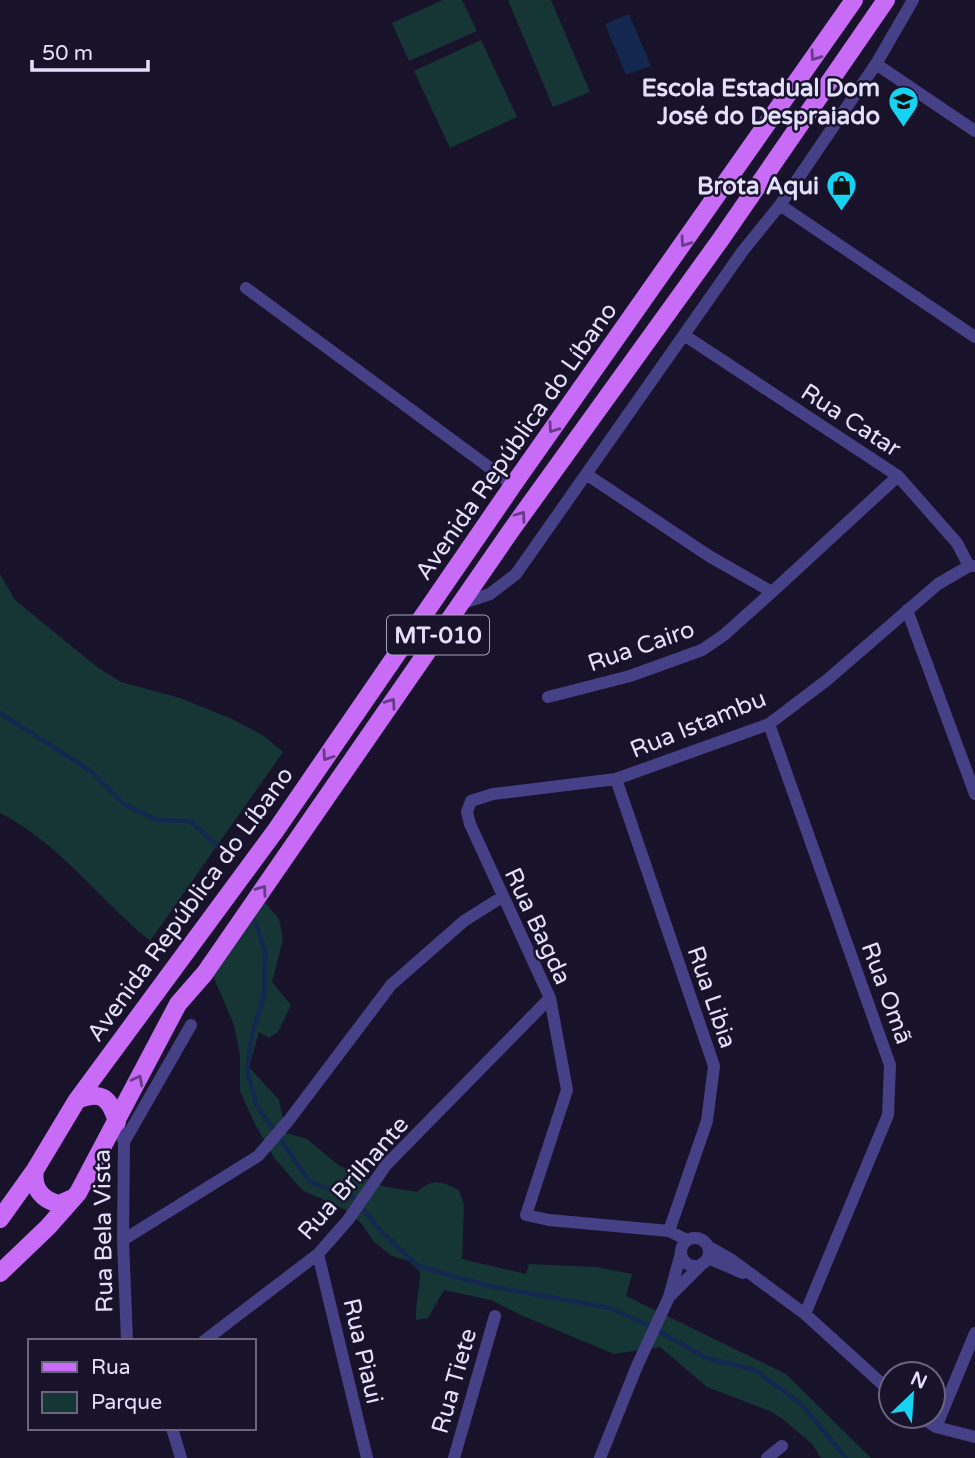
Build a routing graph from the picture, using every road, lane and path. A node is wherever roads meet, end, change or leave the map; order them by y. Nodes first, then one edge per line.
1 (855, 0) edge
2 (886, 0) edge
3 (913, 0) edge
4 (876, 64) junction
5 (975, 131) edge
6 (780, 205) junction
7 (721, 239) junction
8 (742, 252) junction
9 (246, 288) dead end
10 (684, 335) junction
11 (975, 337) edge
12 (586, 474) junction
13 (898, 476) junction
14 (513, 485) junction
15 (972, 566) edge
16 (772, 592) junction
17 (460, 604) junction
18 (907, 610) junction
19 (548, 697) dead end
20 (769, 724) junction
21 (616, 779) junction
22 (975, 794) edge
23 (471, 801) joint
24 (502, 897) junction
25 (550, 999) junction
26 (191, 1025) dead end
27 (77, 1100) junction
28 (117, 1122) junction
29 (124, 1142) junction
30 (34, 1170) junction
31 (78, 1193) junction
32 (0, 1219) edge
33 (669, 1231) junction
34 (123, 1240) junction
35 (687, 1240) junction
36 (681, 1252) junction
37 (318, 1254) junction
38 (707, 1256) junction
39 (0, 1273) edge
40 (669, 1297) junction
41 (805, 1314) junction
42 (495, 1316) dead end
43 (975, 1333) edge
44 (127, 1339) edge
45 (207, 1339) edge
46 (877, 1379) edge
47 (947, 1400) edge
48 (173, 1430) edge
49 (947, 1430) edge
50 (975, 1437) edge
51 (782, 1446) dead end
52 (181, 1458) edge
53 (367, 1458) edge
54 (454, 1458) edge
55 (600, 1458) edge
56 (767, 1458) edge

1 -> 14 main road, Avenida República do Líbano / MT-010
2 - 7 main road, Avenida República do Líbano / MT-010
3 - 4 street, Avenida República do Líbano
4 - 5 street
4 - 6 street, Avenida República do Líbano
6 - 8 street, Avenida República do Líbano
6 - 11 street
7 - 8 street
17 -> 7 main road, Avenida República do Líbano / MT-010
8 - 10 street, Avenida República do Líbano
9 - 14 street
10 - 12 street, Avenida República do Líbano
10 - 13 street, Rua Catar
12 - 16 street
12 - 17 street, Avenida República do Líbano
13 - 15 street, Rua Catar
13 - 16 street, Rua Cairo
14 -> 27 main road, Avenida República do Líbano / MT-010
15 - 18 street, Rua Istambu
16 - 19 street, Rua Cairo
28 -> 17 main road, Avenida República do Líbano / MT-010
18 - 20 street, Rua Istambu
18 - 22 street
20 - 21 street, Rua Istambu
20 - 41 street, Rua Omã
21 - 23 street, Rua Istambu
21 - 33 street, Rua Libia
23 - 24 street, Rua Bagda
24 - 25 street, Rua Bagda
24 - 34 street
25 - 33 street, Rua Bagda
25 - 37 street, Rua Brilhante
26 - 29 street
27 - 28 main road
27 - 30 main road, Avenida República do Líbano / MT-010
28 - 29 street, Rua Bela Vista
28 - 31 main road, Avenida República do Líbano / MT-010
29 - 34 street, Rua Bela Vista
30 - 31 main road
30 - 32 main road, Avenida República do Líbano / MT-010
31 - 39 main road, Avenida República do Líbano / MT-010
33 - 35 street
34 - 44 street, Rua Bela Vista
35 - 36 street
35 - 38 street
36 - 38 street
36 - 40 street
37 - 45 street, Rua Brilhante
37 - 53 street, Rua Piaui
38 - 40 street
38 - 41 street
40 - 55 street
41 - 46 street
42 - 54 street, Rua Tiete
43 - 47 street
48 - 52 street
49 - 50 street
51 - 56 street

